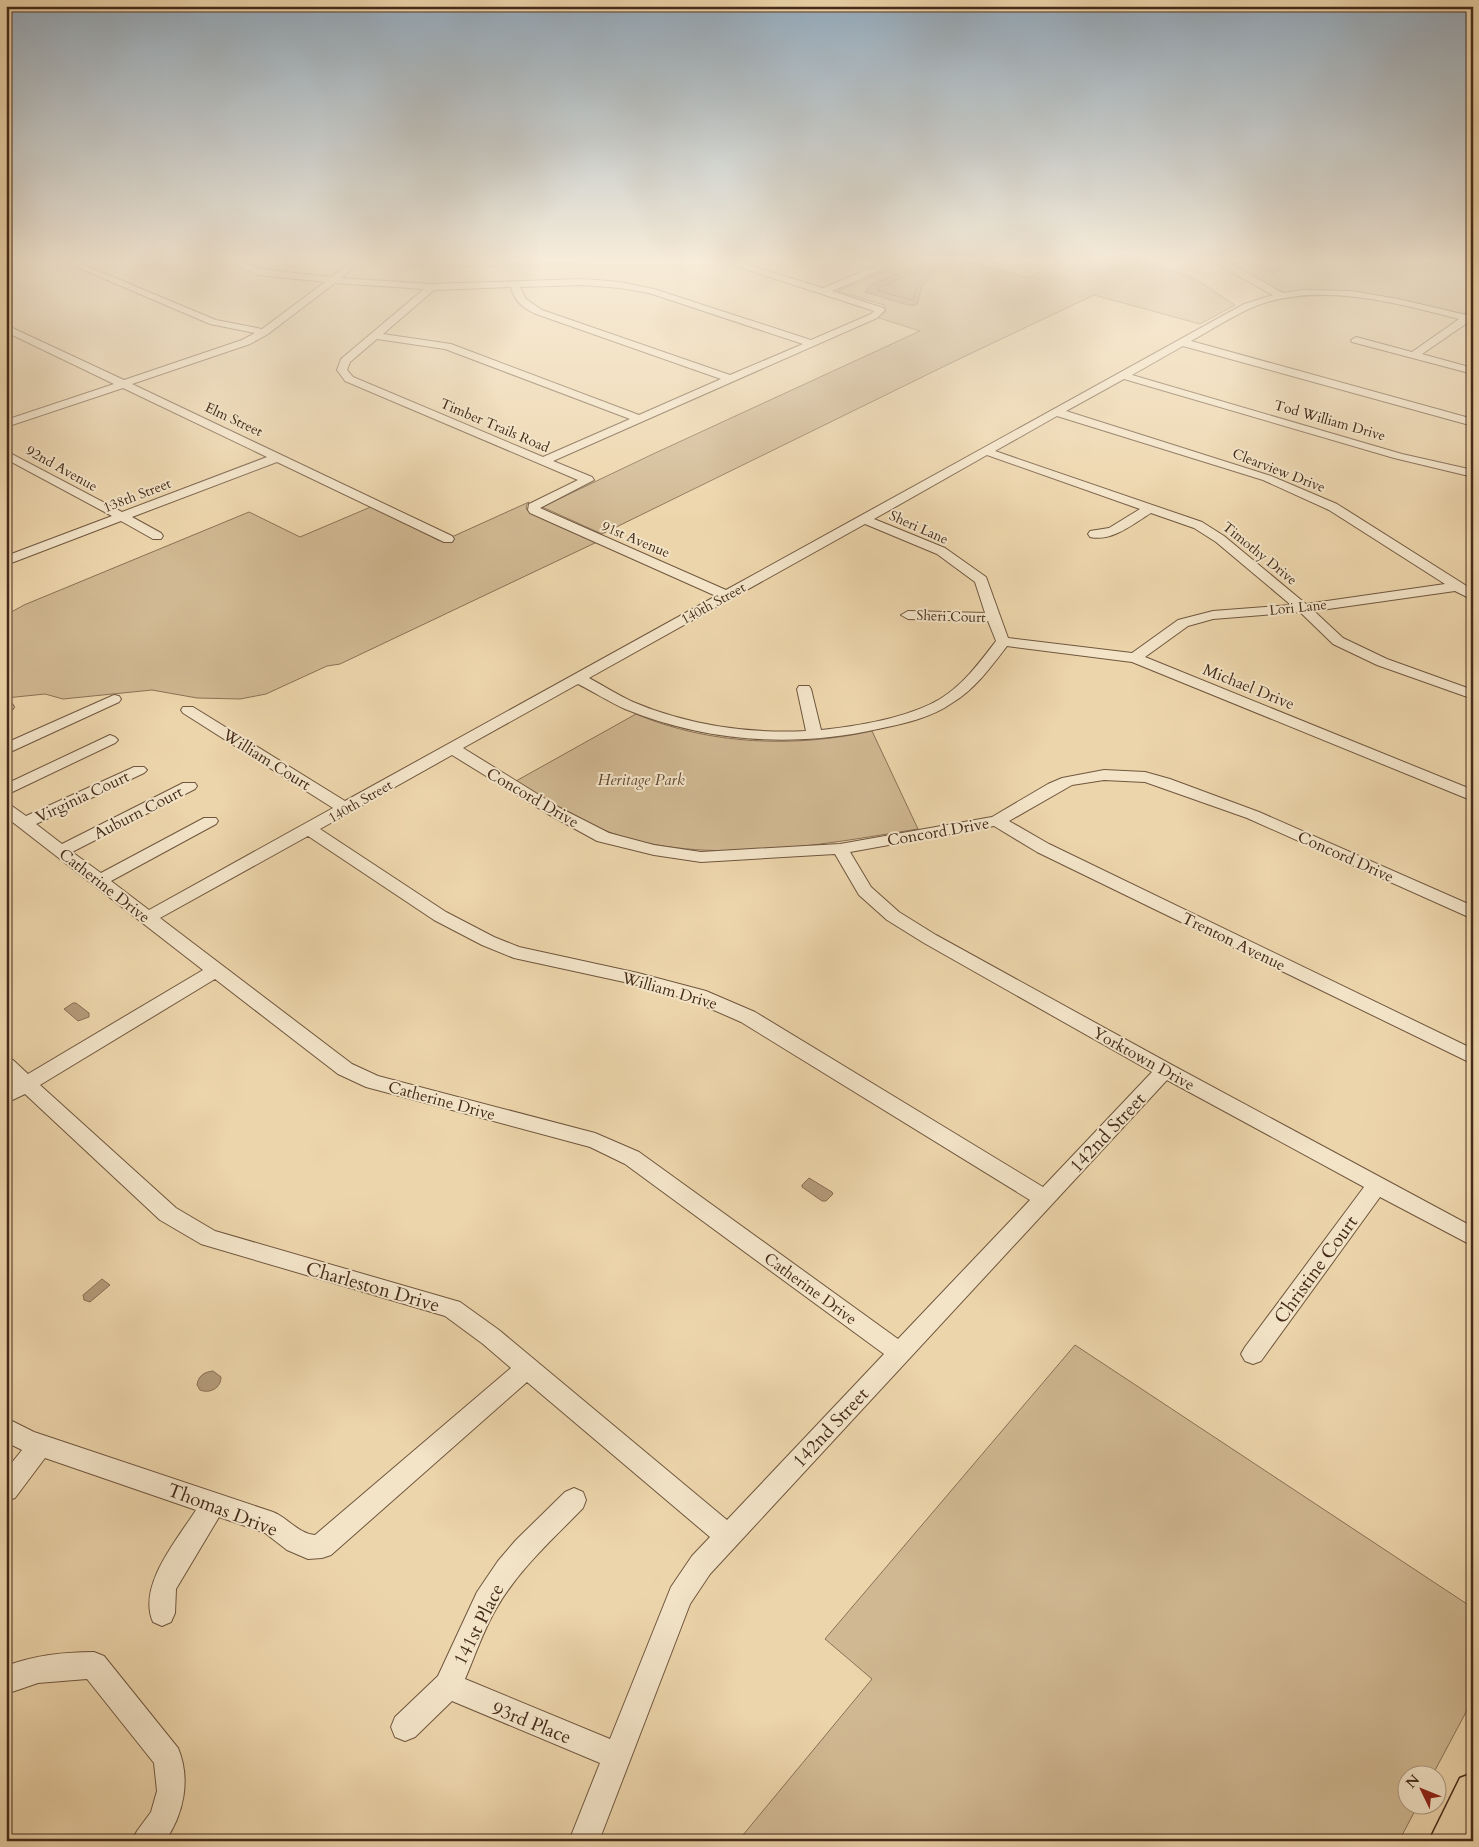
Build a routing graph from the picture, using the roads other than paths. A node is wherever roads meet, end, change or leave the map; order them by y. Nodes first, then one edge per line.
1 (49, 348) edge
2 (230, 348) edge
3 (362, 348) edge
4 (453, 348) edge
5 (643, 348) edge
6 (799, 348) edge
7 (1171, 348) edge
8 (1204, 348) edge
9 (1388, 348) edge
10 (1424, 348) edge
11 (1414, 355) junction
12 (1473, 371) edge
13 (1122, 375) junction
14 (730, 379) junction
15 (124, 384) junction
16 (1056, 412) junction
17 (639, 419) junction
18 (1473, 423) edge
19 (6, 424) edge
20 (985, 452) junction
21 (6, 454) edge
22 (278, 457) junction
23 (544, 462) junction
24 (1473, 474) edge
25 (1150, 508) junction
26 (534, 510) joint
27 (119, 517) junction
28 (864, 520) junction
29 (1094, 534) dead end
30 (157, 536) dead end
31 (448, 538) dead end
32 (6, 561) edge
33 (1473, 582) edge
34 (1456, 587) junction
35 (727, 596) junction
36 (1473, 596) edge
37 (1302, 608) junction
38 (908, 615) dead end
39 (993, 617) junction
40 (1003, 641) junction
41 (1135, 658) junction
42 (579, 679) junction
43 (804, 689) dead end
44 (1473, 695) edge
45 (114, 699) dead end
46 (188, 710) dead end
47 (814, 735) junction
48 (110, 740) dead end
49 (452, 748) junction
50 (6, 749) edge
51 (139, 770) dead end
52 (189, 786) dead end
53 (6, 790) edge
54 (1473, 796) edge
55 (6, 809) edge
56 (346, 809) junction
57 (997, 820) junction
58 (210, 821) dead end
59 (25, 823) junction
60 (309, 829) junction
61 (840, 850) junction
62 (61, 851) junction
63 (99, 881) junction
64 (1473, 913) edge
65 (147, 918) junction
66 (215, 971) junction
67 (1473, 1057) edge
68 (6, 1064) edge
69 (1165, 1070) junction
70 (26, 1084) junction
71 (6, 1096) edge
72 (1377, 1185) junction
73 (1044, 1198) junction
74 (1473, 1237) edge
75 (899, 1352) junction
76 (1253, 1354) dead end
77 (527, 1368) junction
78 (6, 1429) edge
79 (41, 1445) junction
80 (6, 1490) edge
81 (574, 1500) dead end
82 (213, 1504) junction
83 (727, 1536) junction
84 (162, 1613) dead end
85 (6, 1680) edge
86 (448, 1686) junction
87 (405, 1727) dead end
88 (617, 1756) junction
89 (1473, 1791) edge
90 (147, 1841) edge
91 (584, 1841) edge
92 (1448, 1841) edge

1 - 15 street, Elm Street
2 - 15 street
3 - 23 street, Timber Trails Road
4 - 17 street
5 - 14 street
6 - 14 street
7 - 13 street, 140th Street
8 - 18 street
9 - 11 street
10 - 11 street
11 - 12 street
13 - 16 street, 140th Street
13 - 24 street, Tod William Drive
14 - 17 street
15 - 19 street
15 - 22 street, Elm Street
16 - 20 street, 140th Street
16 - 34 street, Clearview Drive
17 - 23 street
20 - 25 street, Timothy Drive
20 - 28 street, 140th Street
21 - 27 street, 92nd Avenue
22 - 27 street, 138th Street
22 - 31 street, Elm Street
23 - 26 street, Timber Trails Road
25 - 29 street
25 - 37 street, Timothy Drive
26 - 35 street, 91st Avenue
27 - 30 street, 92nd Avenue
27 - 32 street, 138th Street
28 - 35 street, 140th Street
28 - 39 street, Sheri Lane
33 - 34 street, Lori Lane
34 - 36 street, Clearview Drive
34 - 37 street, Lori Lane
35 - 42 street, 140th Street
37 - 41 street, Lori Lane
37 - 44 street, Timothy Drive
38 - 39 street, Sheri Court
39 - 40 street, Sheri Lane
40 - 41 street, Michael Drive
40 - 47 street
41 - 54 street, Michael Drive
42 - 47 street
42 - 49 street, 140th Street
43 - 47 street
45 - 50 street
46 - 56 street, William Court
48 - 53 street
49 - 56 street, 140th Street
49 - 61 street, Concord Drive
51 - 59 street, Virginia Court
52 - 62 street, Auburn Court
55 - 59 street, Catherine Drive
56 - 60 street, 140th Street
57 - 61 street, Concord Drive
57 - 64 street, Concord Drive
57 - 67 street, Trenton Avenue
58 - 63 street
59 - 62 street, Catherine Drive
60 - 65 street, 140th Street
60 - 73 street, William Drive
61 - 69 street, Yorktown Drive
62 - 63 street, Catherine Drive
63 - 65 street, Catherine Drive
65 - 66 street, Catherine Drive
66 - 70 street
66 - 75 street, Catherine Drive
68 - 70 street, Charleston Drive
69 - 72 street, Yorktown Drive
69 - 73 street, 142nd Street
70 - 71 street
70 - 77 street, Charleston Drive
72 - 74 street, Yorktown Drive
72 - 76 street, Christine Court
73 - 75 street, 142nd Street
75 - 83 street, 142nd Street
77 - 82 street, Thomas Drive
77 - 83 street, Charleston Drive
78 - 79 street, Thomas Drive
79 - 80 street
79 - 82 street, Thomas Drive
81 - 86 street, 141st Place
82 - 84 street
83 - 88 street, 142nd Street
85 - 90 street
86 - 87 street, 141st Place
86 - 88 street, 93rd Place
88 - 91 street, 142nd Street
89 - 92 main road

